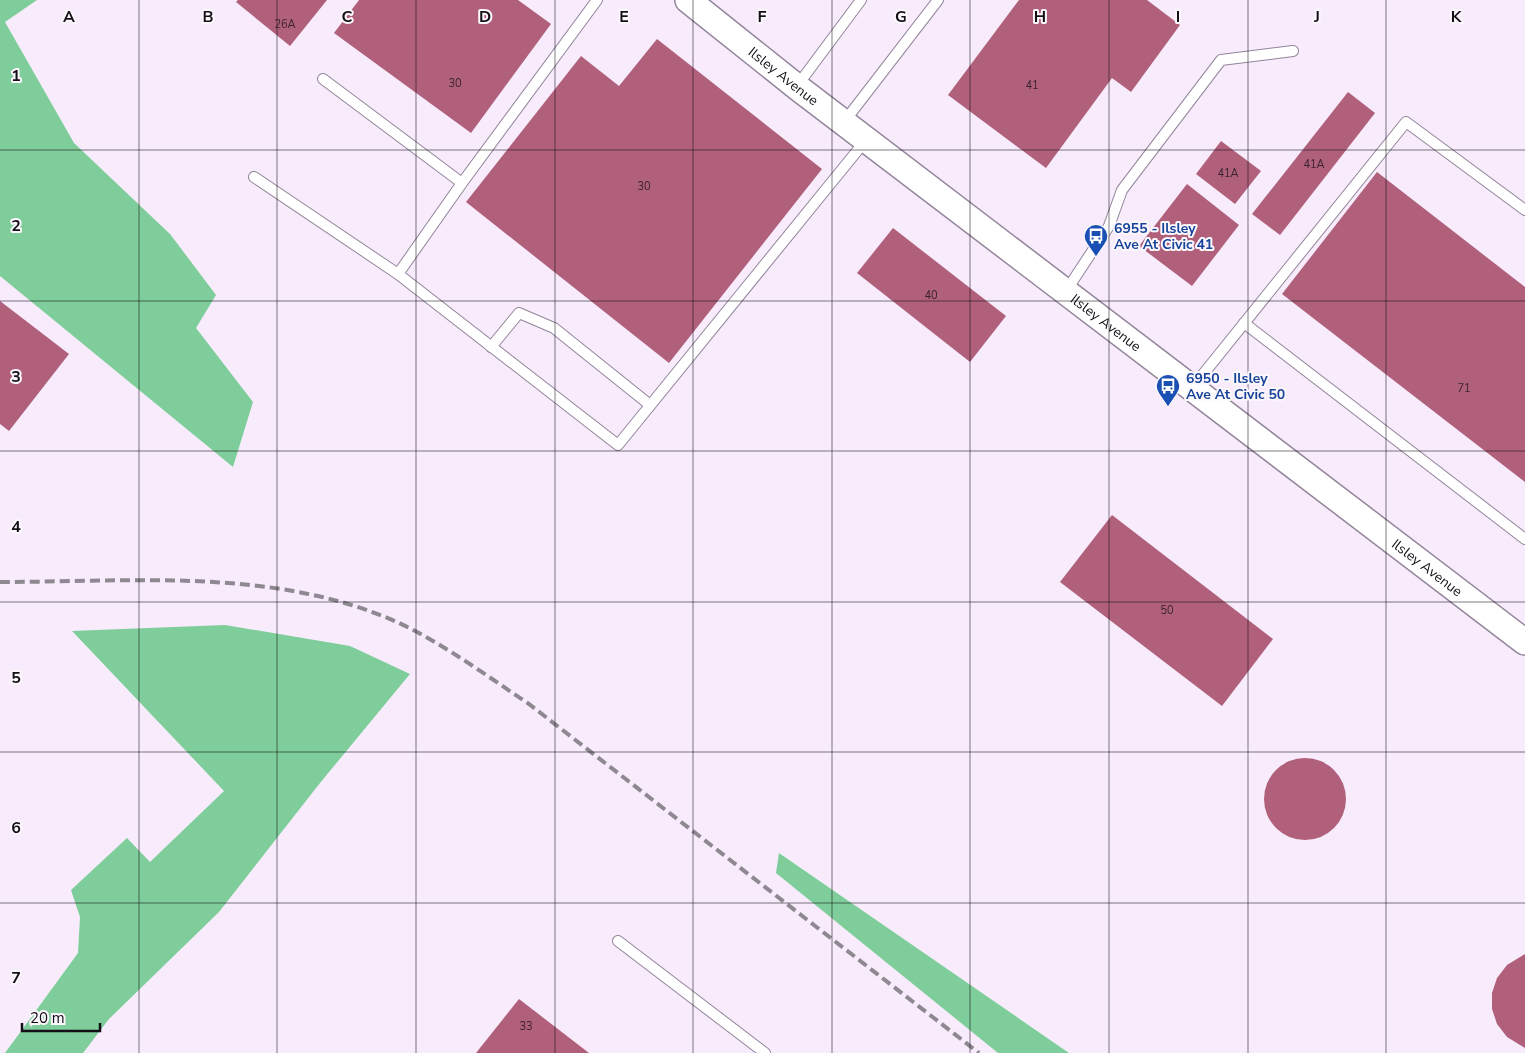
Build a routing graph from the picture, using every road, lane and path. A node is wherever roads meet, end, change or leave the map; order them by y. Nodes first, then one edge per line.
1 (596, 0) edge
2 (688, 0) edge
3 (861, 0) edge
4 (938, 0) edge
5 (1293, 51) dead end
6 (323, 79) dead end
7 (797, 87) junction
8 (844, 123) junction
9 (866, 140) junction
10 (254, 177) dead end
11 (462, 183) junction
12 (1525, 210) edge
13 (398, 274) junction
14 (1065, 292) junction
15 (1244, 323) junction
16 (491, 347) junction
17 (1192, 388) junction
18 (650, 405) junction
19 (1525, 539) edge
20 (1525, 642) edge
21 (618, 941) dead end
22 (764, 1053) edge

1 - 11 lane
2 - 7 street, Ilsley Avenue
3 - 7 lane
4 - 8 lane
5 - 14 lane
6 - 11 lane
7 - 8 street, Ilsley Avenue
8 - 9 street, Ilsley Avenue
9 - 14 street, Ilsley Avenue
9 - 18 lane
10 - 13 lane
11 - 13 lane
12 - 15 lane
13 - 16 lane
14 - 17 street, Ilsley Avenue
15 - 17 lane
15 - 19 lane
16 - 18 lane
16 - 18 lane
17 - 20 street, Ilsley Avenue
21 - 22 lane

